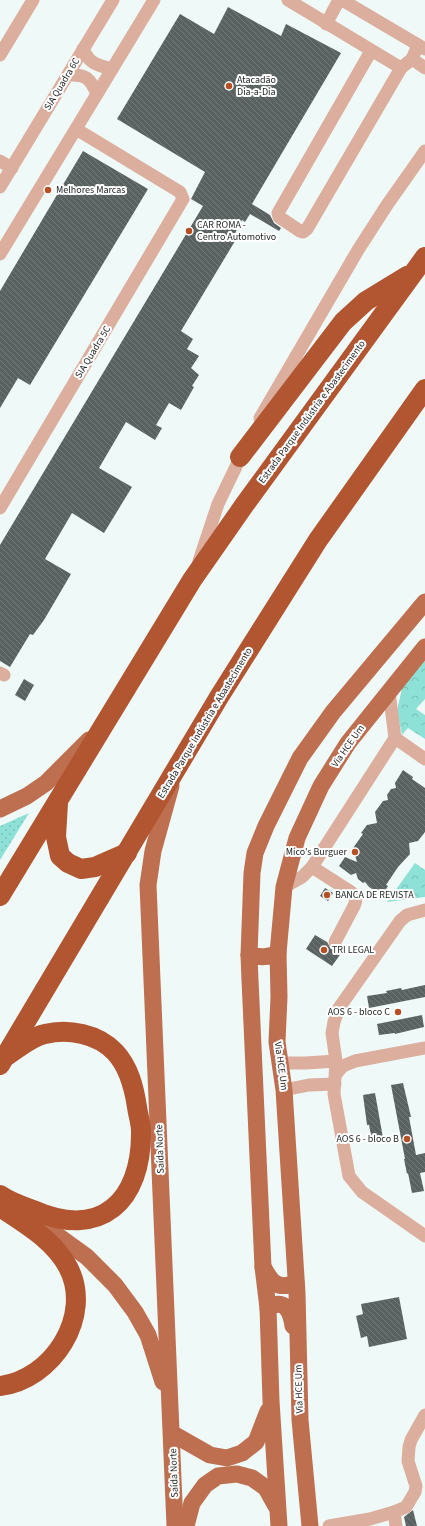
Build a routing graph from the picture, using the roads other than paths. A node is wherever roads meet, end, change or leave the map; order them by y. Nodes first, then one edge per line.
1 (33, 0) edge
2 (113, 0) edge
3 (154, 0) edge
4 (288, 0) edge
5 (341, 0) edge
6 (326, 24) junction
7 (422, 47) edge
8 (82, 49) junction
9 (371, 51) junction
10 (0, 55) edge
11 (412, 60) junction
12 (401, 68) junction
13 (425, 68) edge
14 (112, 70) junction
15 (68, 74) junction
16 (97, 94) junction
17 (76, 129) junction
18 (425, 151) edge
19 (0, 161) edge
20 (12, 168) junction
21 (0, 187) edge
22 (0, 254) edge
23 (420, 264) edge
24 (425, 389) edge
25 (240, 457) junction
26 (0, 508) edge
27 (192, 580) junction
28 (425, 602) edge
29 (425, 647) edge
30 (389, 692) junction
31 (104, 726) junction
32 (395, 738) junction
33 (425, 759) edge
34 (174, 776) junction
35 (59, 799) junction
36 (0, 809) edge
37 (127, 853) junction
38 (312, 867) junction
39 (284, 887) junction
40 (0, 896) edge
41 (425, 910) edge
42 (335, 942) dead end
43 (278, 952) junction
44 (249, 956) junction
45 (250, 980) junction
46 (279, 997) junction
47 (425, 1048) edge
48 (2, 1061) edge
49 (336, 1061) junction
50 (280, 1063) junction
51 (335, 1079) junction
52 (284, 1090) junction
53 (2, 1200) edge
54 (425, 1236) edge
55 (263, 1267) junction
56 (296, 1284) junction
57 (268, 1308) junction
58 (298, 1372) junction
59 (0, 1386) edge
60 (270, 1401) junction
61 (171, 1412) junction
62 (425, 1415) edge
63 (172, 1434) junction
64 (277, 1507) junction
65 (394, 1512) junction
66 (175, 1526) edge
67 (186, 1526) edge
68 (279, 1526) edge
69 (310, 1526) edge
70 (329, 1526) edge
71 (396, 1526) edge

1 - 10 street
2 - 8 street, SIA Quadra 6C
3 - 14 street
4 - 6 street
5 - 6 street
5 - 7 street
6 - 9 street
7 - 11 street
8 - 14 street
8 - 15 street, SIA Quadra 6C
9 - 12 street
9 - 12 street
11 - 12 street
11 - 13 street
14 - 16 street
15 - 16 street
15 - 20 street, SIA Quadra 6C
16 - 17 street
17 - 22 street
17 - 26 street, SIA Quadra 5C
18 - 25 street
19 - 20 street
20 - 21 street, SIA Quadra 6C
23 - 25 highway
23 - 27 highway, Estrada Parque Indústria e Abastecimento
24 - 34 highway, Estrada Parque Indústria e Abastecimento
25 - 27 street
27 - 31 highway, Estrada Parque Indústria e Abastecimento
28 - 44 main road
29 - 30 main road, Via HCE Um
30 - 32 street
30 - 39 main road, Via HCE Um
31 - 35 highway, Estrada Parque Indústria e Abastecimento
31 - 36 main road
32 - 33 street
32 - 38 street
34 - 37 highway, Estrada Parque Indústria e Abastecimento
34 - 61 main road, Saída Norte
35 - 37 highway
35 - 40 highway, Estrada Parque Indústria e Abastecimento
37 - 48 highway, Estrada Parque Indústria e Abastecimento
38 - 39 street
38 - 42 street
39 - 43 main road, Via HCE Um
41 - 49 street
43 - 44 main road
43 - 46 main road, Via HCE Um
44 - 45 main road
45 - 46 main road
45 - 55 main road
46 - 50 main road, Via HCE Um
47 - 51 street
48 - 53 highway
49 - 50 street
49 - 51 street
50 - 52 main road, Via HCE Um
51 - 52 street
51 - 54 street
52 - 56 main road, Via HCE Um
53 - 59 highway
53 - 61 main road
55 - 56 main road
55 - 57 main road
56 - 58 main road, Via HCE Um
57 - 58 main road
57 - 60 main road
58 - 69 main road, Via HCE Um
60 - 63 main road
60 - 64 main road
61 - 63 main road, Saída Norte
62 - 65 street
63 - 66 main road, Saída Norte
64 - 67 main road
64 - 68 main road
65 - 70 street
65 - 71 street

